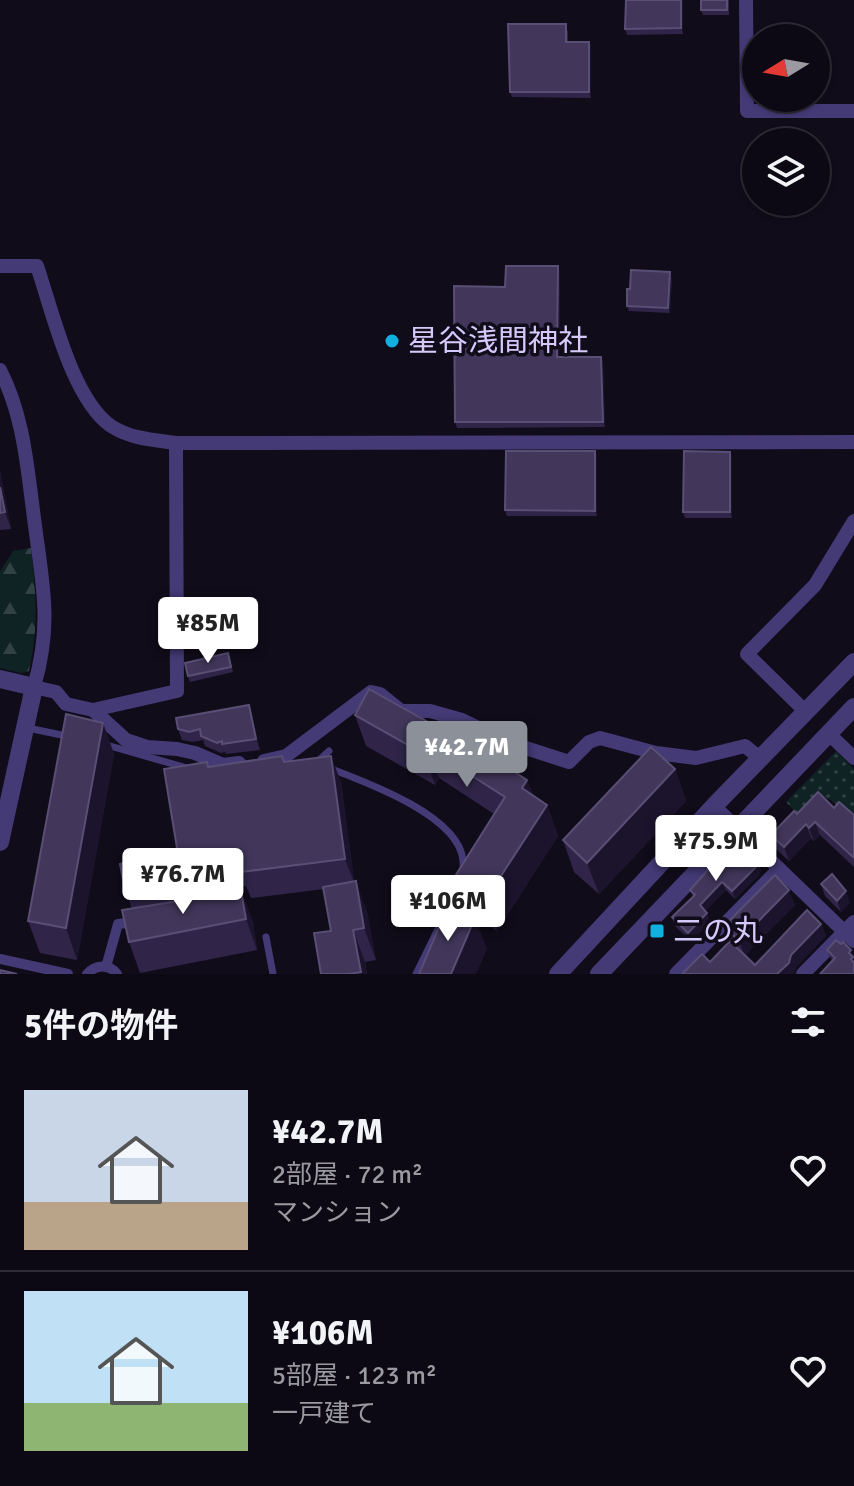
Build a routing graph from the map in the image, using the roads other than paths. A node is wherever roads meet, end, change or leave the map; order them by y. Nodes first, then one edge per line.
1 (746, 0) edge
2 (854, 111) edge
3 (0, 266) edge
4 (0, 370) edge
5 (854, 442) edge
6 (176, 443) junction
7 (854, 521) edge
8 (854, 662) edge
9 (0, 679) edge
10 (34, 687) junction
11 (854, 707) edge
12 (93, 710) junction
13 (806, 712) junction
14 (26, 727) junction
15 (828, 733) junction
16 (81, 739) edge
17 (95, 742) edge
18 (329, 751) dead end
19 (854, 758) edge
20 (761, 759) junction
21 (191, 769) edge
22 (714, 806) junction
23 (737, 828) junction
24 (0, 842) edge
25 (779, 869) junction
26 (142, 921) edge
27 (851, 931) edge
28 (266, 937) dead end
29 (0, 959) edge
30 (106, 967) junction
31 (68, 974) edge
32 (87, 974) edge
33 (117, 974) edge
34 (273, 974) edge
35 (416, 974) edge
36 (558, 974) edge
37 (599, 974) edge
38 (676, 974) edge
39 (803, 974) edge

1 - 2 street
3 - 6 street
4 - 10 street
5 - 6 street
6 - 12 street
7 - 13 street
8 - 13 street
9 - 10 street
10 - 12 street
10 - 14 street
11 - 15 street
12 - 20 street
13 - 20 street
14 - 16 lane
14 - 24 street
15 - 19 street
15 - 23 street
17 - 21 lane
18 - 35 lane
20 - 22 street
22 - 23 street
22 - 36 street
23 - 25 street
23 - 37 street
25 - 27 street
25 - 38 street
26 - 30 street
27 - 39 street
28 - 34 lane
29 - 31 street
30 - 32 street
30 - 33 street

